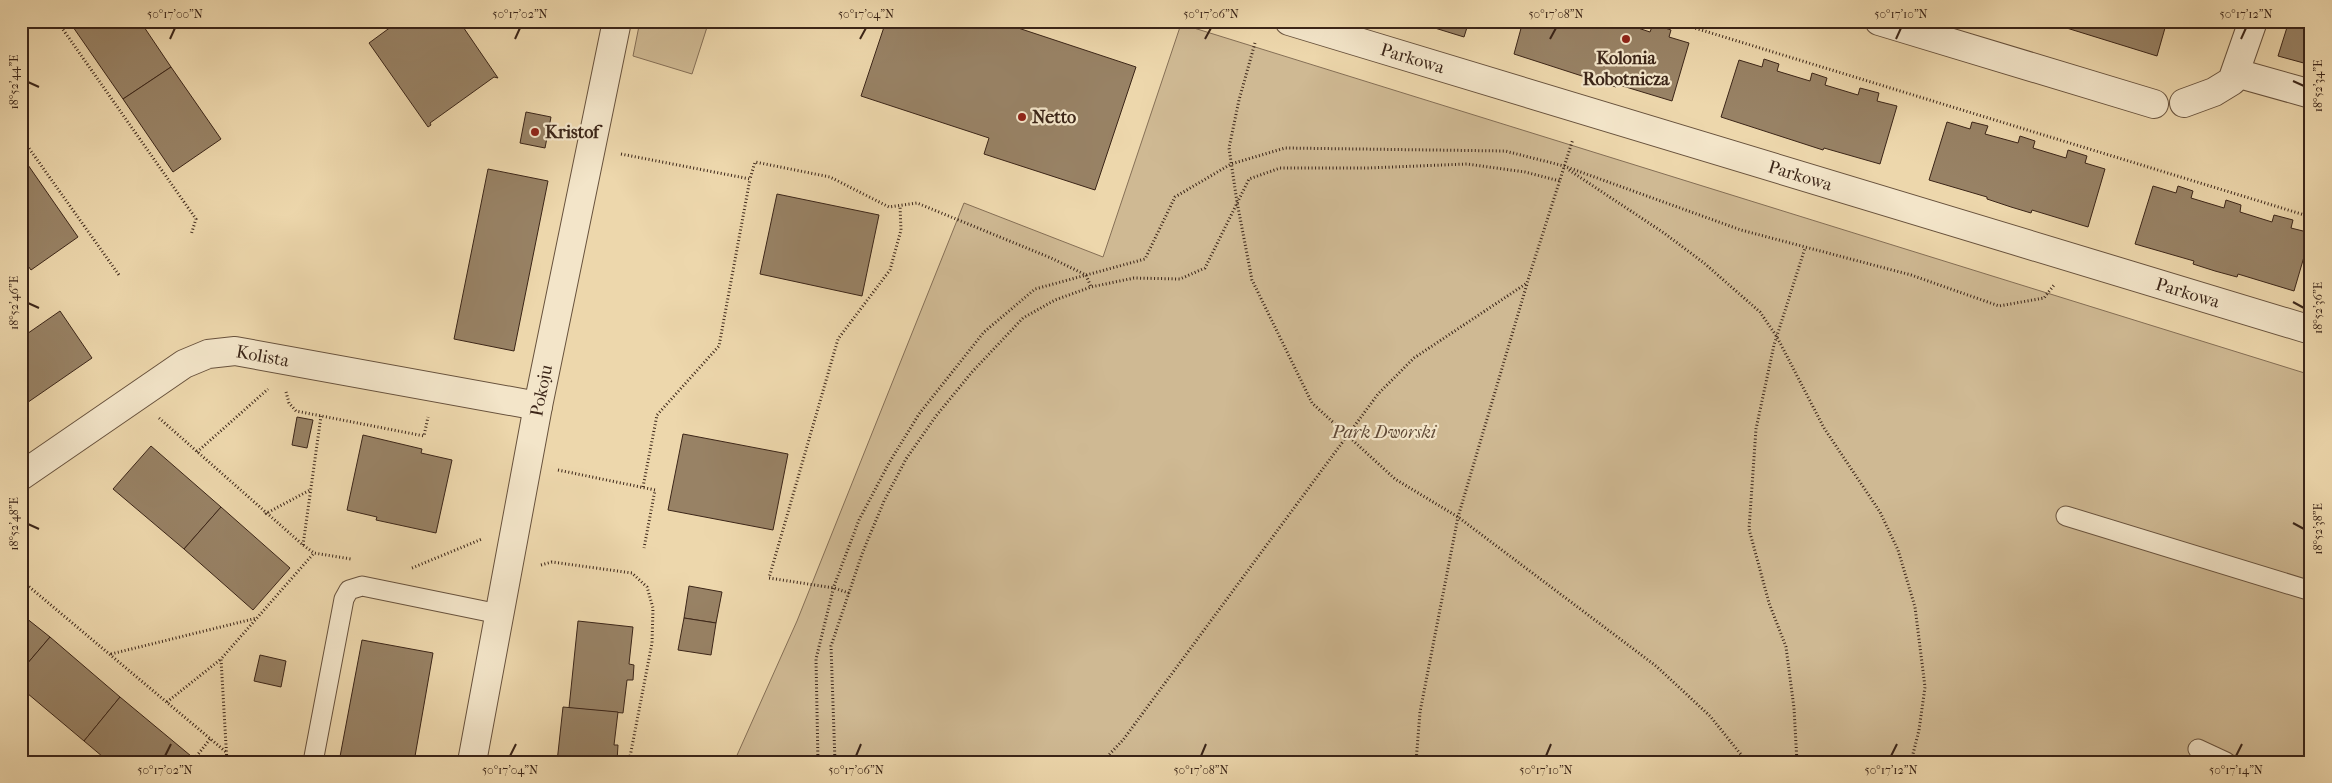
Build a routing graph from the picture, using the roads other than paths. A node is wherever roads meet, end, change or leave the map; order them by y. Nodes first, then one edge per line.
1 (617, 21) edge
2 (1289, 21) edge
3 (1879, 21) edge
4 (2253, 21) edge
5 (2236, 72) junction
6 (2311, 94) edge
7 (2184, 103) dead end
8 (2154, 104) dead end
9 (2311, 330) edge
10 (538, 406) junction
11 (21, 476) edge
12 (2066, 516) dead end
13 (2311, 591) edge
14 (499, 614) junction
15 (2198, 748) dead end
16 (314, 762) edge
17 (472, 762) edge
18 (2226, 762) edge

1 - 10 street, Pokoju
2 - 9 street, Parkowa
3 - 8 street
4 - 5 street
5 - 6 street
5 - 7 street
10 - 11 street, Kolista
10 - 14 street, Pokoju
12 - 13 lane
14 - 16 lane
14 - 17 street, Pokoju
15 - 18 lane

